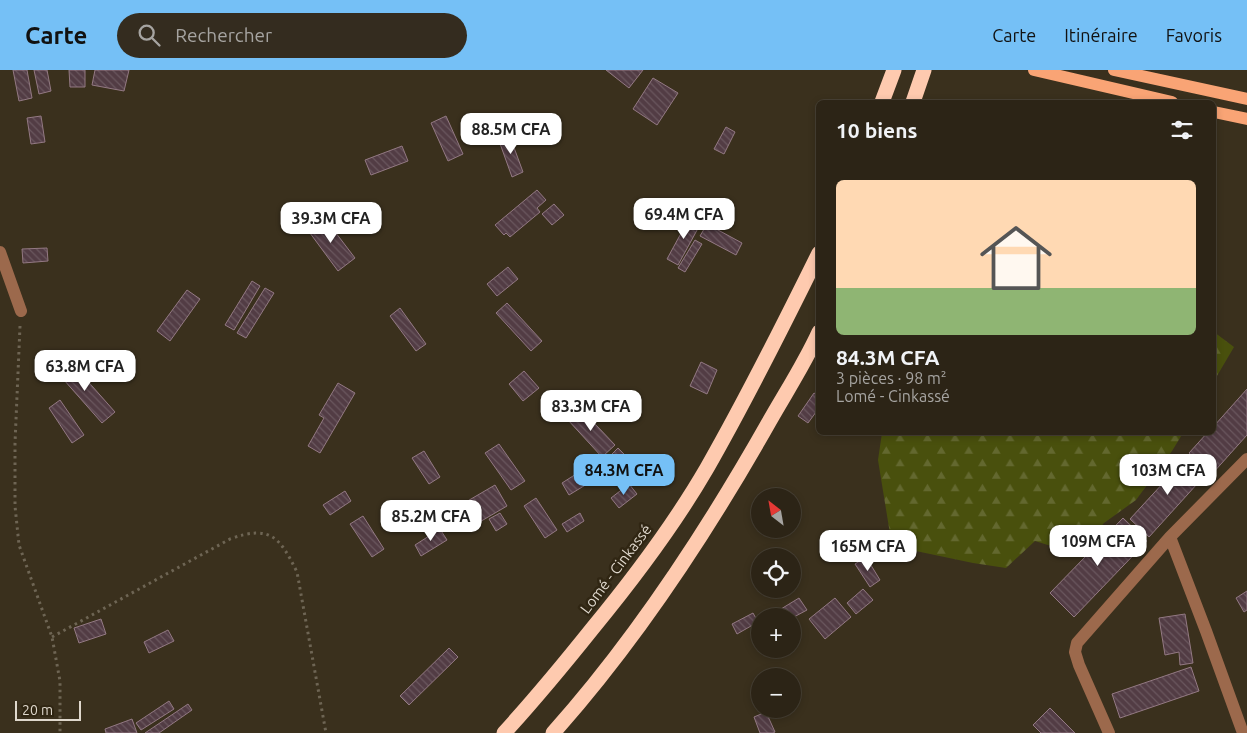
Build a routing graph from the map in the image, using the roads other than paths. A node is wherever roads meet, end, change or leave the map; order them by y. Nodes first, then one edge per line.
1 (894, 70) edge
2 (924, 70) edge
3 (1034, 70) edge
4 (1114, 70) edge
5 (1247, 99) edge
6 (883, 100) edge
7 (914, 100) edge
8 (1163, 100) edge
9 (1216, 112) edge
10 (1247, 119) edge
11 (0, 252) edge
12 (816, 259) edge
13 (21, 311) road end
14 (816, 337) edge
15 (1247, 459) edge
16 (1170, 537) junction
17 (504, 733) edge
18 (553, 733) edge
19 (1108, 733) edge
20 (1242, 733) edge

1 - 6 highway
2 - 7 highway
3 - 8 main road
4 - 5 main road
9 - 10 main road
11 - 13 street
12 - 17 highway, Lomé - Cinkassé
14 - 18 highway
15 - 16 street
16 - 19 street
16 - 20 street

